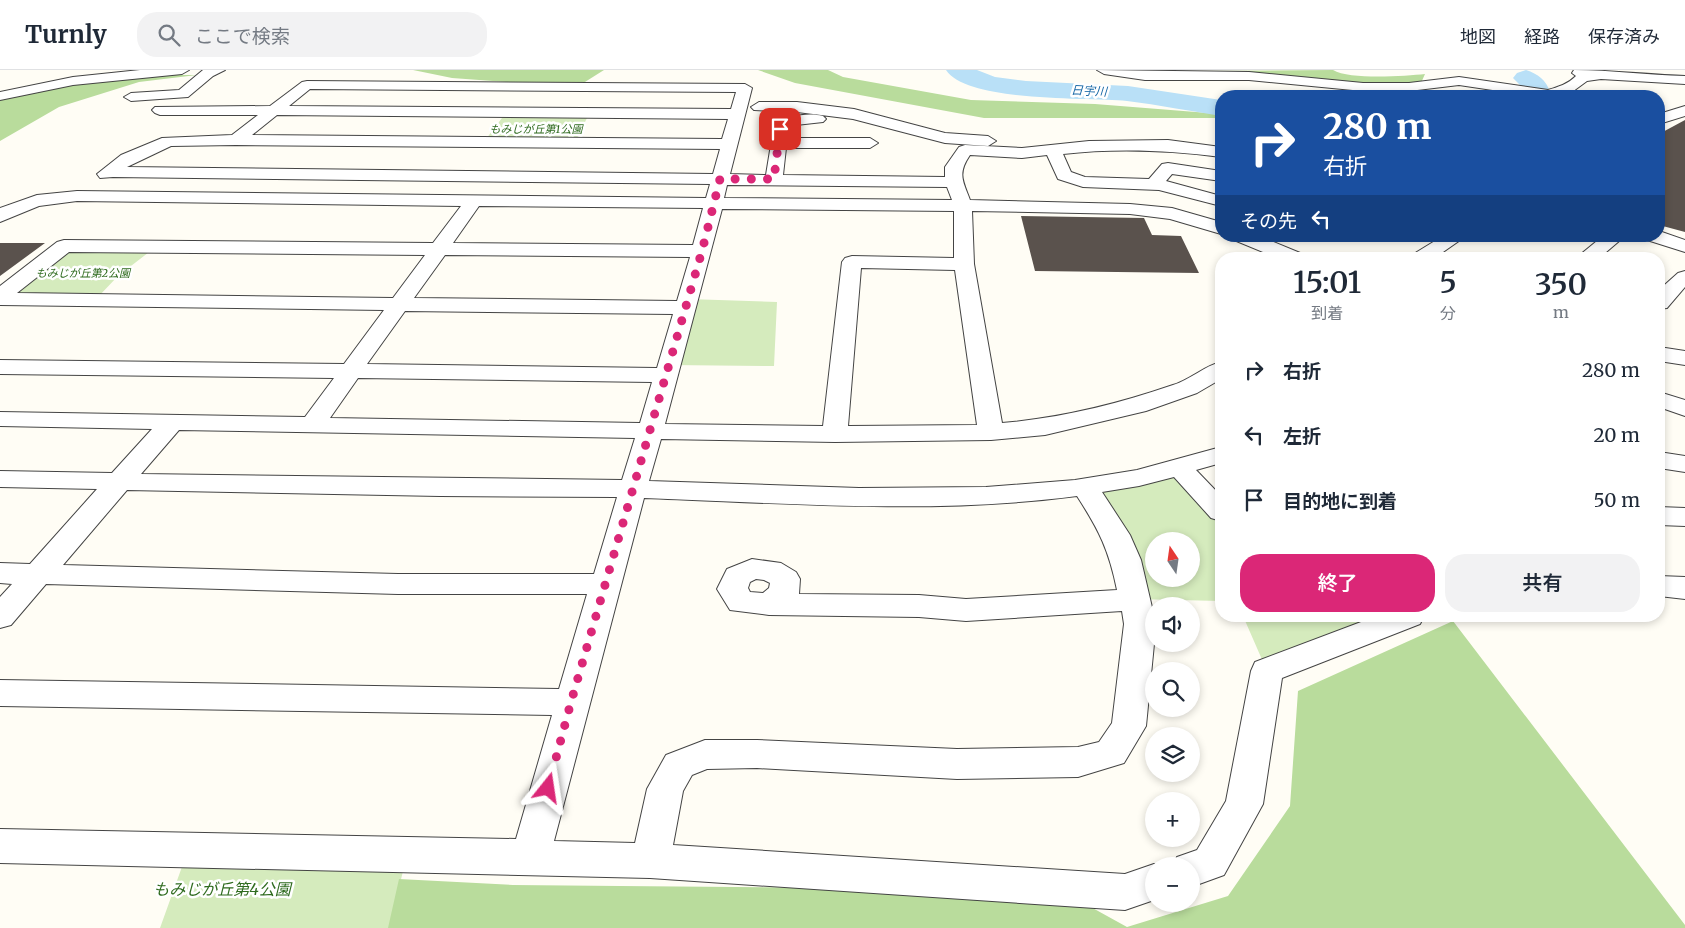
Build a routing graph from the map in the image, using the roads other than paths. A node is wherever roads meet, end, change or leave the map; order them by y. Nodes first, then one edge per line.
1 (147, 70) edge
2 (182, 70) edge
3 (218, 70) edge
4 (1104, 70) edge
5 (1127, 70) edge
6 (1563, 70) edge
7 (26, 76) dead end
8 (1145, 76) junction
9 (1598, 76) junction
10 (1685, 80) edge
11 (1328, 84) junction
12 (524, 86) junction
13 (1347, 90) edge
14 (1511, 90) edge
15 (1562, 90) edge
16 (0, 96) edge
17 (131, 97) dead end
18 (759, 107) dead end
19 (160, 110) dead end
20 (273, 111) junction
21 (505, 114) junction
22 (737, 114) junction
23 (811, 114) junction
24 (1682, 114) edge
25 (1665, 118) edge
26 (930, 134) junction
27 (1152, 134) dead end
28 (236, 140) junction
29 (1215, 142) edge
30 (778, 143) junction
31 (870, 143) dead end
32 (916, 143) junction
33 (484, 144) junction
34 (728, 144) junction
35 (965, 150) junction
36 (1058, 150) junction
37 (1215, 151) edge
38 (109, 172) junction
39 (1215, 175) edge
40 (457, 176) junction
41 (720, 179) junction
42 (774, 179) junction
43 (954, 182) junction
44 (1153, 185) junction
45 (77, 196) junction
46 (1215, 200) edge
47 (436, 201) junction
48 (473, 202) junction
49 (714, 204) junction
50 (963, 205) junction
51 (0, 216) edge
52 (1215, 226) edge
53 (1665, 240) edge
54 (1256, 242) edge
55 (1447, 242) edge
56 (1608, 242) edge
57 (1685, 246) edge
58 (441, 250) junction
59 (702, 251) junction
60 (1281, 252) edge
61 (1431, 252) edge
62 (1594, 252) edge
63 (964, 264) junction
64 (1685, 277) edge
65 (1665, 296) edge
66 (0, 297) edge
67 (401, 304) junction
68 (686, 308) junction
69 (1665, 355) edge
70 (1685, 358) edge
71 (0, 367) edge
72 (352, 371) junction
73 (1215, 373) edge
74 (666, 375) junction
75 (1665, 401) edge
76 (1685, 409) edge
77 (0, 419) edge
78 (173, 421) junction
79 (312, 425) junction
80 (650, 432) junction
81 (991, 432) junction
82 (836, 434) junction
83 (1215, 457) edge
84 (1665, 461) edge
85 (1685, 464) edge
86 (1181, 468) junction
87 (0, 479) edge
88 (120, 481) junction
89 (1085, 487) junction
90 (633, 489) junction
91 (1215, 506) edge
92 (1665, 516) edge
93 (1685, 517) edge
94 (0, 573) edge
95 (39, 573) junction
96 (606, 584) junction
97 (1665, 586) edge
98 (1685, 588) edge
99 (1133, 599) junction
100 (769, 604) dead end
101 (0, 617) edge
102 (1394, 622) edge
103 (0, 694) edge
104 (571, 702) junction
105 (0, 846) edge
106 (531, 857) junction
107 (650, 861) junction
108 (1200, 866) edge
109 (1145, 885) edge

1 - 7 street
2 - 16 street
3 - 17 street
4 - 8 street
5 - 8 street
6 - 9 street
8 - 11 street
9 - 10 street
9 - 15 street
11 - 13 street
11 - 14 street
12 - 20 street
12 - 21 street
12 - 22 street
18 - 23 street
19 - 20 street
20 - 21 street
20 - 28 street
21 - 22 street
21 - 33 street
22 - 34 street
23 - 26 street
23 - 30 street
23 - 32 street
24 - 25 street
26 - 32 street
26 - 36 street
27 - 29 street
28 - 33 street
28 - 38 street
30 - 31 street
30 - 42 street
32 - 35 street
33 - 34 street
33 - 40 street
34 - 41 street
35 - 36 street
35 - 43 street
36 - 37 street
36 - 44 street
38 - 40 street
38 - 45 street
39 - 44 street
40 - 41 street
40 - 47 street
41 - 42 street
41 - 49 street
42 - 43 street
43 - 50 street
44 - 46 street
45 - 47 street
45 - 51 street
47 - 48 street
48 - 49 street
48 - 58 street
49 - 50 street
49 - 59 street
50 - 52 street
50 - 63 street
53 - 57 street
54 - 60 street
55 - 61 street
56 - 62 street
58 - 59 street
58 - 66 street
58 - 67 street
59 - 68 street
63 - 81 street
63 - 82 street
64 - 65 street
66 - 67 street
67 - 68 street
67 - 72 street
68 - 74 street
69 - 70 street
71 - 72 street
72 - 74 street
72 - 79 street
73 - 81 street
74 - 80 street
75 - 76 street
77 - 78 street
78 - 79 street
78 - 88 street
79 - 80 street
80 - 82 street
80 - 90 street
81 - 82 street
83 - 86 street
84 - 85 street
86 - 89 street
86 - 91 street
87 - 88 street
88 - 90 street
88 - 95 street
89 - 90 street
89 - 99 street
90 - 96 street
92 - 93 street
94 - 95 street
95 - 96 street
95 - 101 street
96 - 104 street
97 - 98 street
99 - 100 street
99 - 107 street
102 - 108 street
103 - 104 street
104 - 106 street
105 - 106 street
106 - 107 street
107 - 109 street

